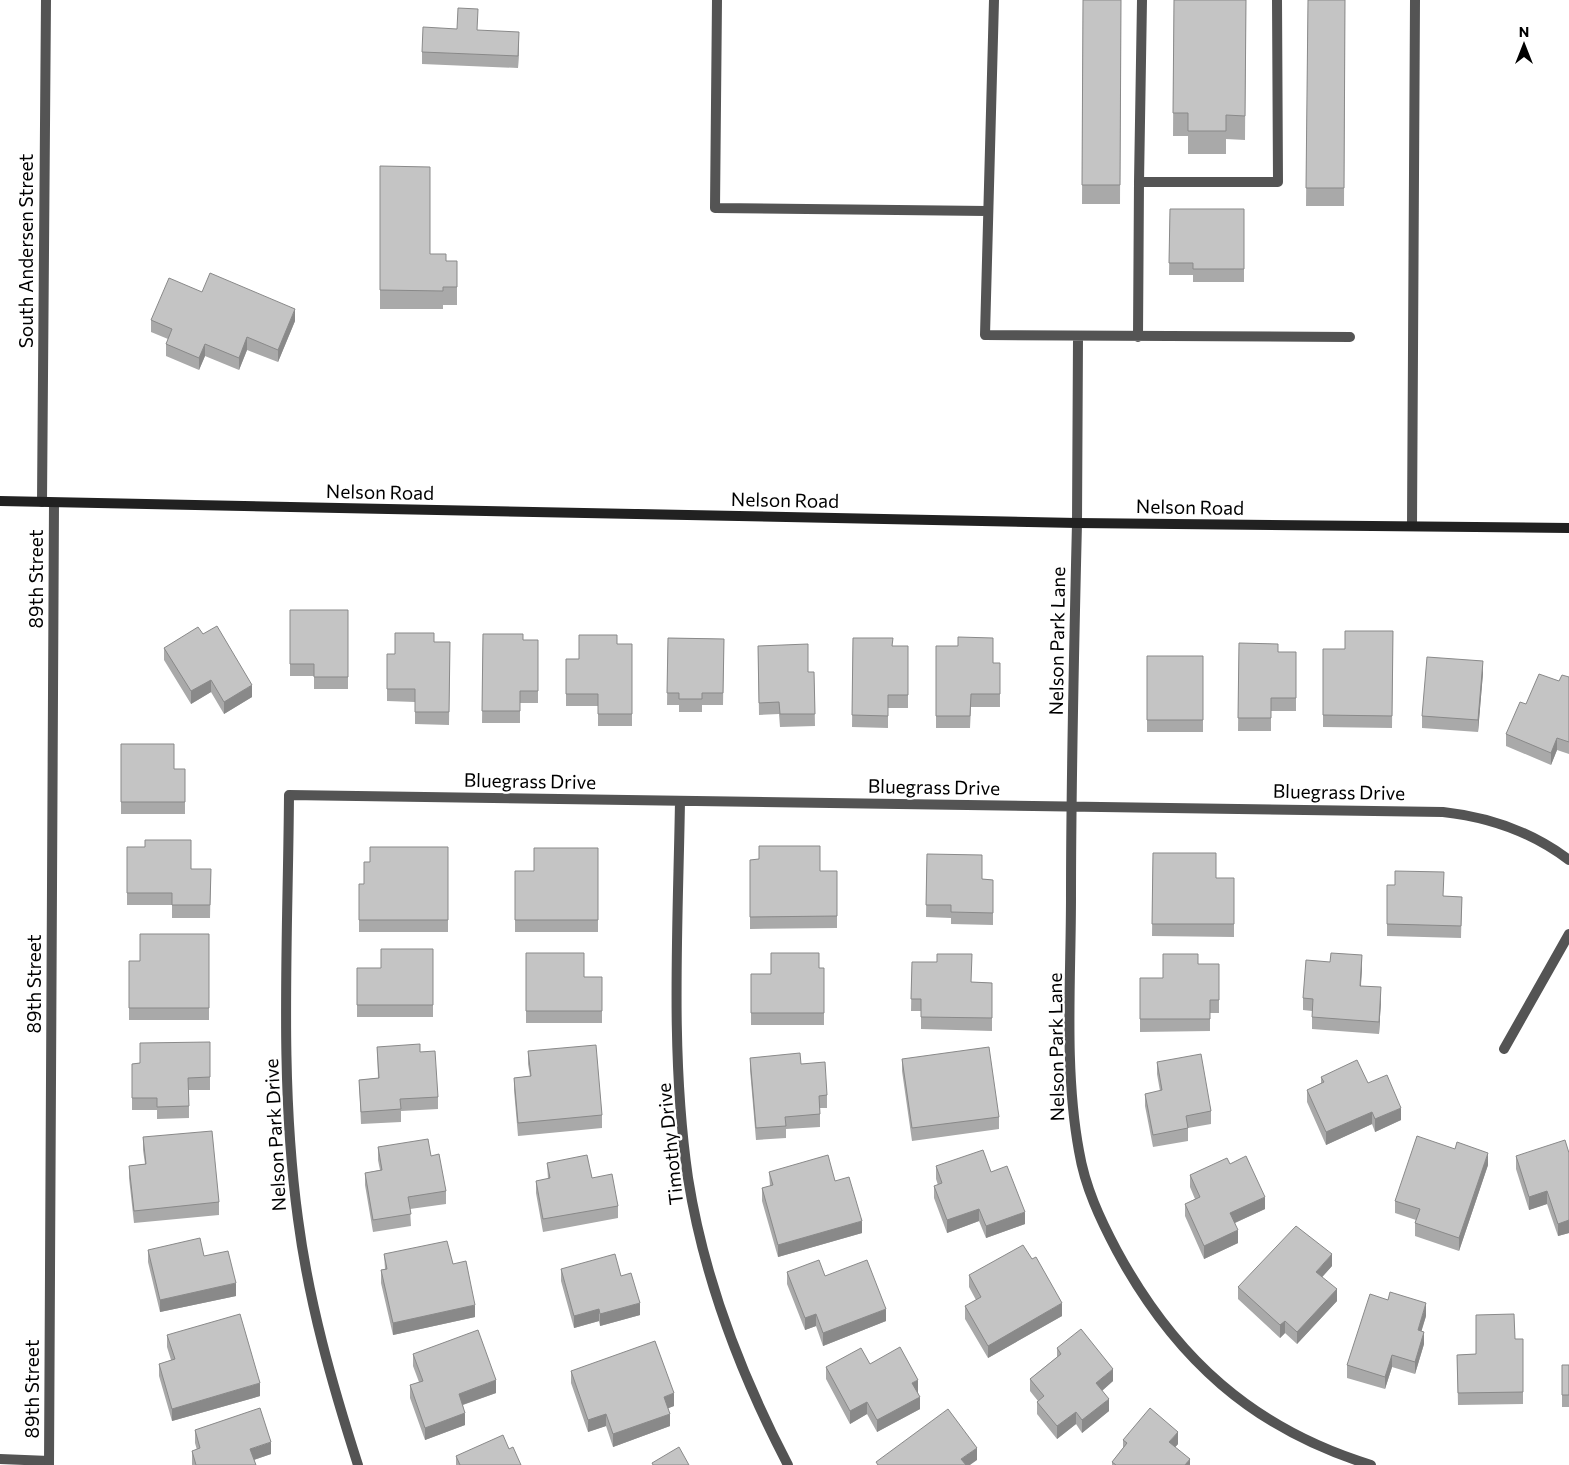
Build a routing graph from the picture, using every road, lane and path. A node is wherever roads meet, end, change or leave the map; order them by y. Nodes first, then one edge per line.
1 (46, 0) edge
2 (717, 0) edge
3 (994, 0) edge
4 (1142, 0) edge
5 (1278, 0) edge
6 (1415, 0) edge
7 (1139, 182) junction
8 (987, 211) junction
9 (1078, 337) junction
10 (1138, 337) junction
11 (1350, 337) dead end
12 (0, 501) edge
13 (42, 502) junction
14 (54, 503) junction
15 (1077, 523) junction
16 (1412, 526) junction
17 (1569, 528) edge
18 (289, 795) joint
19 (680, 801) junction
20 (1071, 806) junction
21 (1569, 860) edge
22 (1569, 934) edge
23 (1504, 1049) dead end
24 (0, 1460) edge
25 (49, 1463) edge
26 (358, 1465) edge
27 (788, 1465) edge
28 (1370, 1465) edge

1 - 13 street, South Andersen Street
2 - 8 street
3 - 8 street
4 - 7 street
5 - 7 street
6 - 16 street
7 - 10 street
8 - 9 street
9 - 10 street
9 - 15 street, Nelson Park Lane
10 - 11 street
12 - 13 main road, Nelson Road
13 - 14 main road, Nelson Road
14 - 15 main road, Nelson Road
14 - 25 street, 89th Street
15 - 16 main road, Nelson Road
15 - 20 street, Nelson Park Lane
16 - 17 main road, Nelson Road
18 - 19 street, Bluegrass Drive
18 - 26 street, Nelson Park Drive
19 - 20 street, Bluegrass Drive
19 - 27 street, Timothy Drive
20 - 21 street, Bluegrass Drive
20 - 28 street, Nelson Park Lane
22 - 23 street
24 - 25 street

